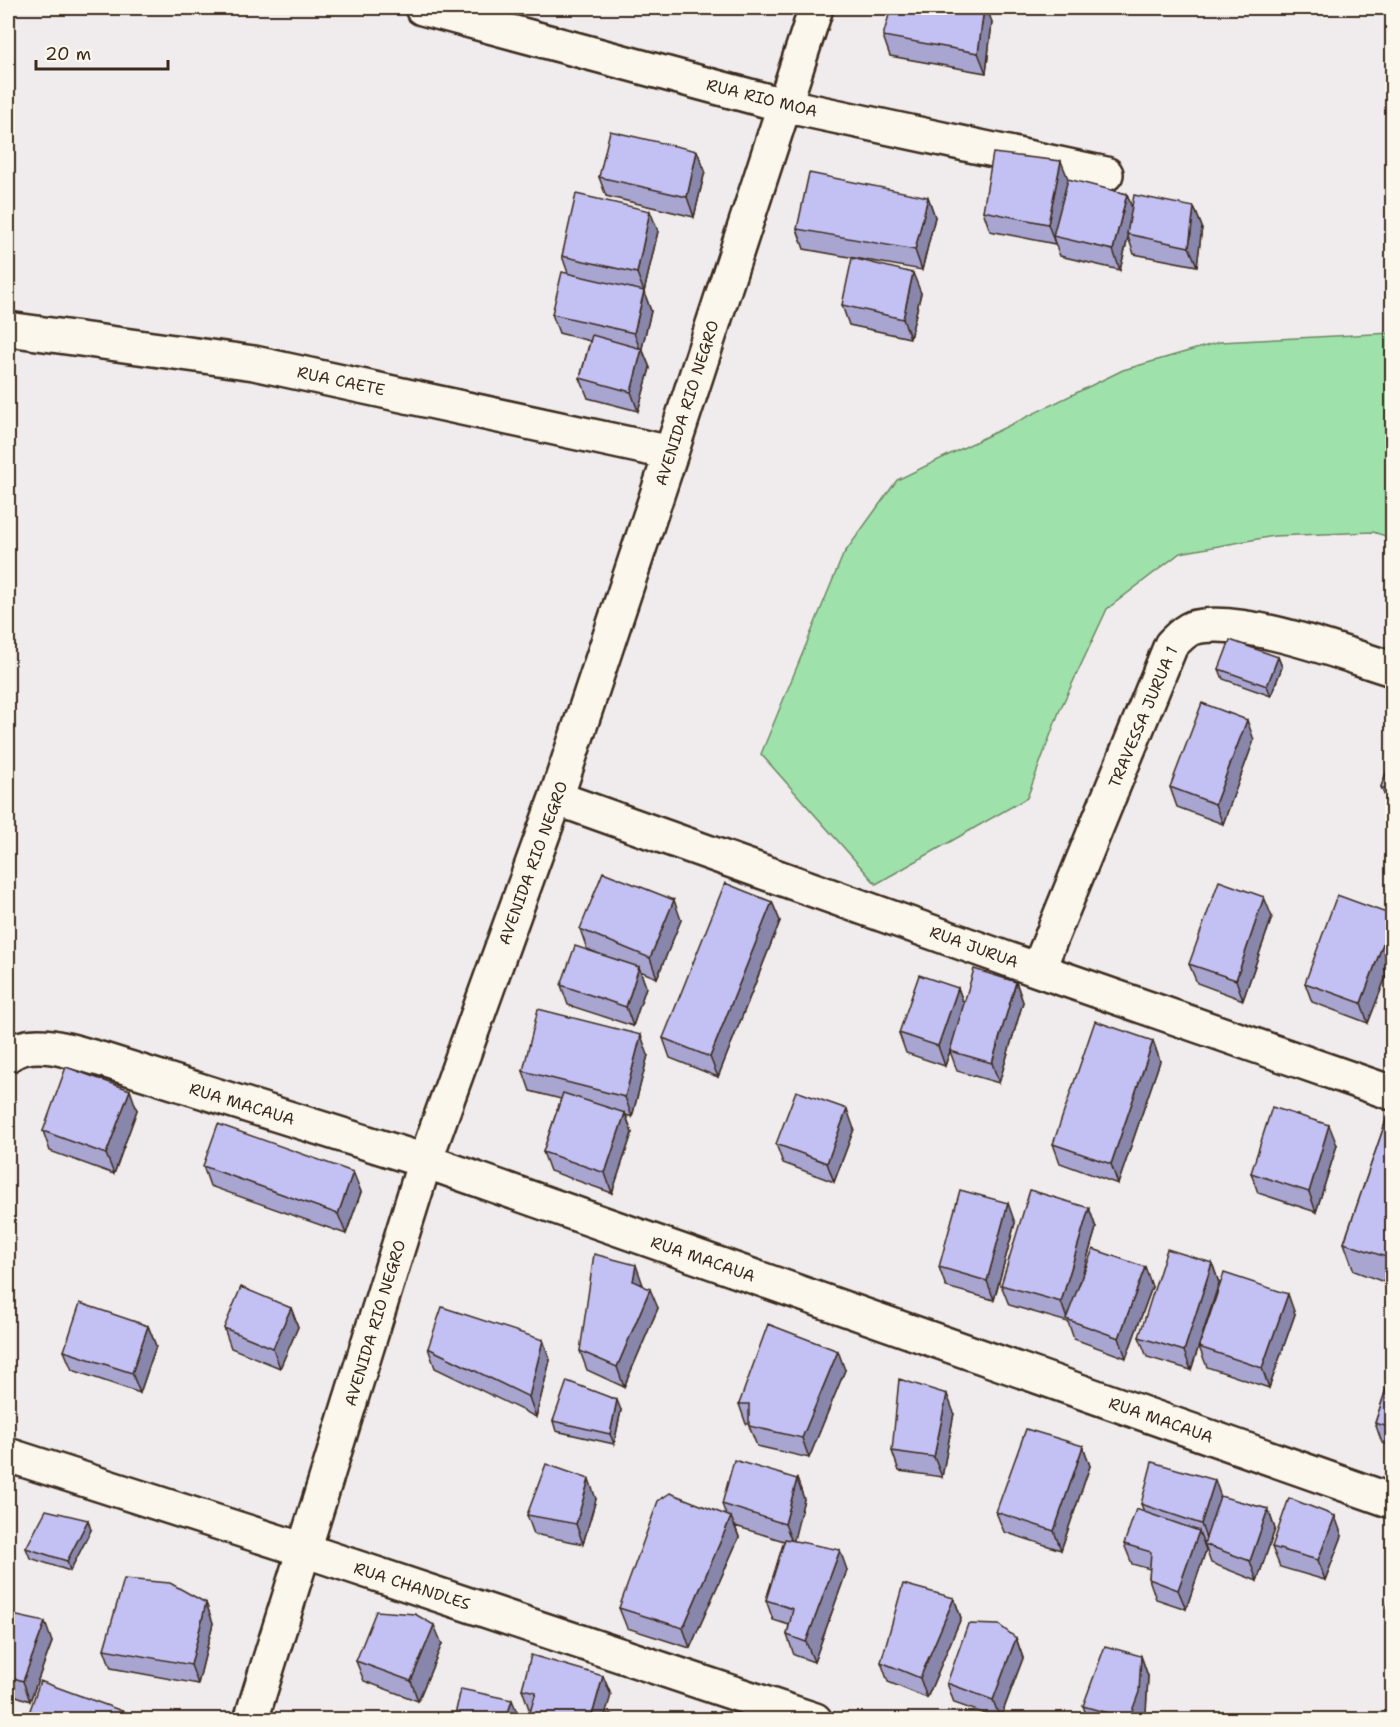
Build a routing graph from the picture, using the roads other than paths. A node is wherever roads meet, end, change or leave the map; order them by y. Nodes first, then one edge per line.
1 (422, 8) edge
2 (816, 8) edge
3 (783, 105) junction
4 (1106, 174) dead end
5 (8, 328) edge
6 (671, 453) junction
7 (1392, 669) edge
8 (556, 798) junction
9 (1038, 970) junction
10 (8, 1055) edge
11 (1392, 1093) edge
12 (425, 1161) junction
13 (8, 1455) edge
14 (1392, 1501) edge
15 (304, 1550) junction
16 (251, 1719) edge
17 (815, 1719) edge

1 - 3 street, RUA RIO MOA
2 - 3 street, AVENIDA RIO NEGRO
3 - 4 street, RUA RIO MOA
3 - 6 street, AVENIDA RIO NEGRO
5 - 6 street, RUA CAETE
6 - 8 street, AVENIDA RIO NEGRO
7 - 9 street, TRAVESSA JURUA 1
8 - 9 street, RUA JURUA
8 - 12 street, AVENIDA RIO NEGRO
9 - 11 street, RUA JURUA
10 - 12 street, RUA MACAUA
12 - 14 street, RUA MACAUA
12 - 15 street, AVENIDA RIO NEGRO
13 - 15 street, RUA CHANDLES
15 - 16 street, AVENIDA RIO NEGRO
15 - 17 street, RUA CHANDLES

